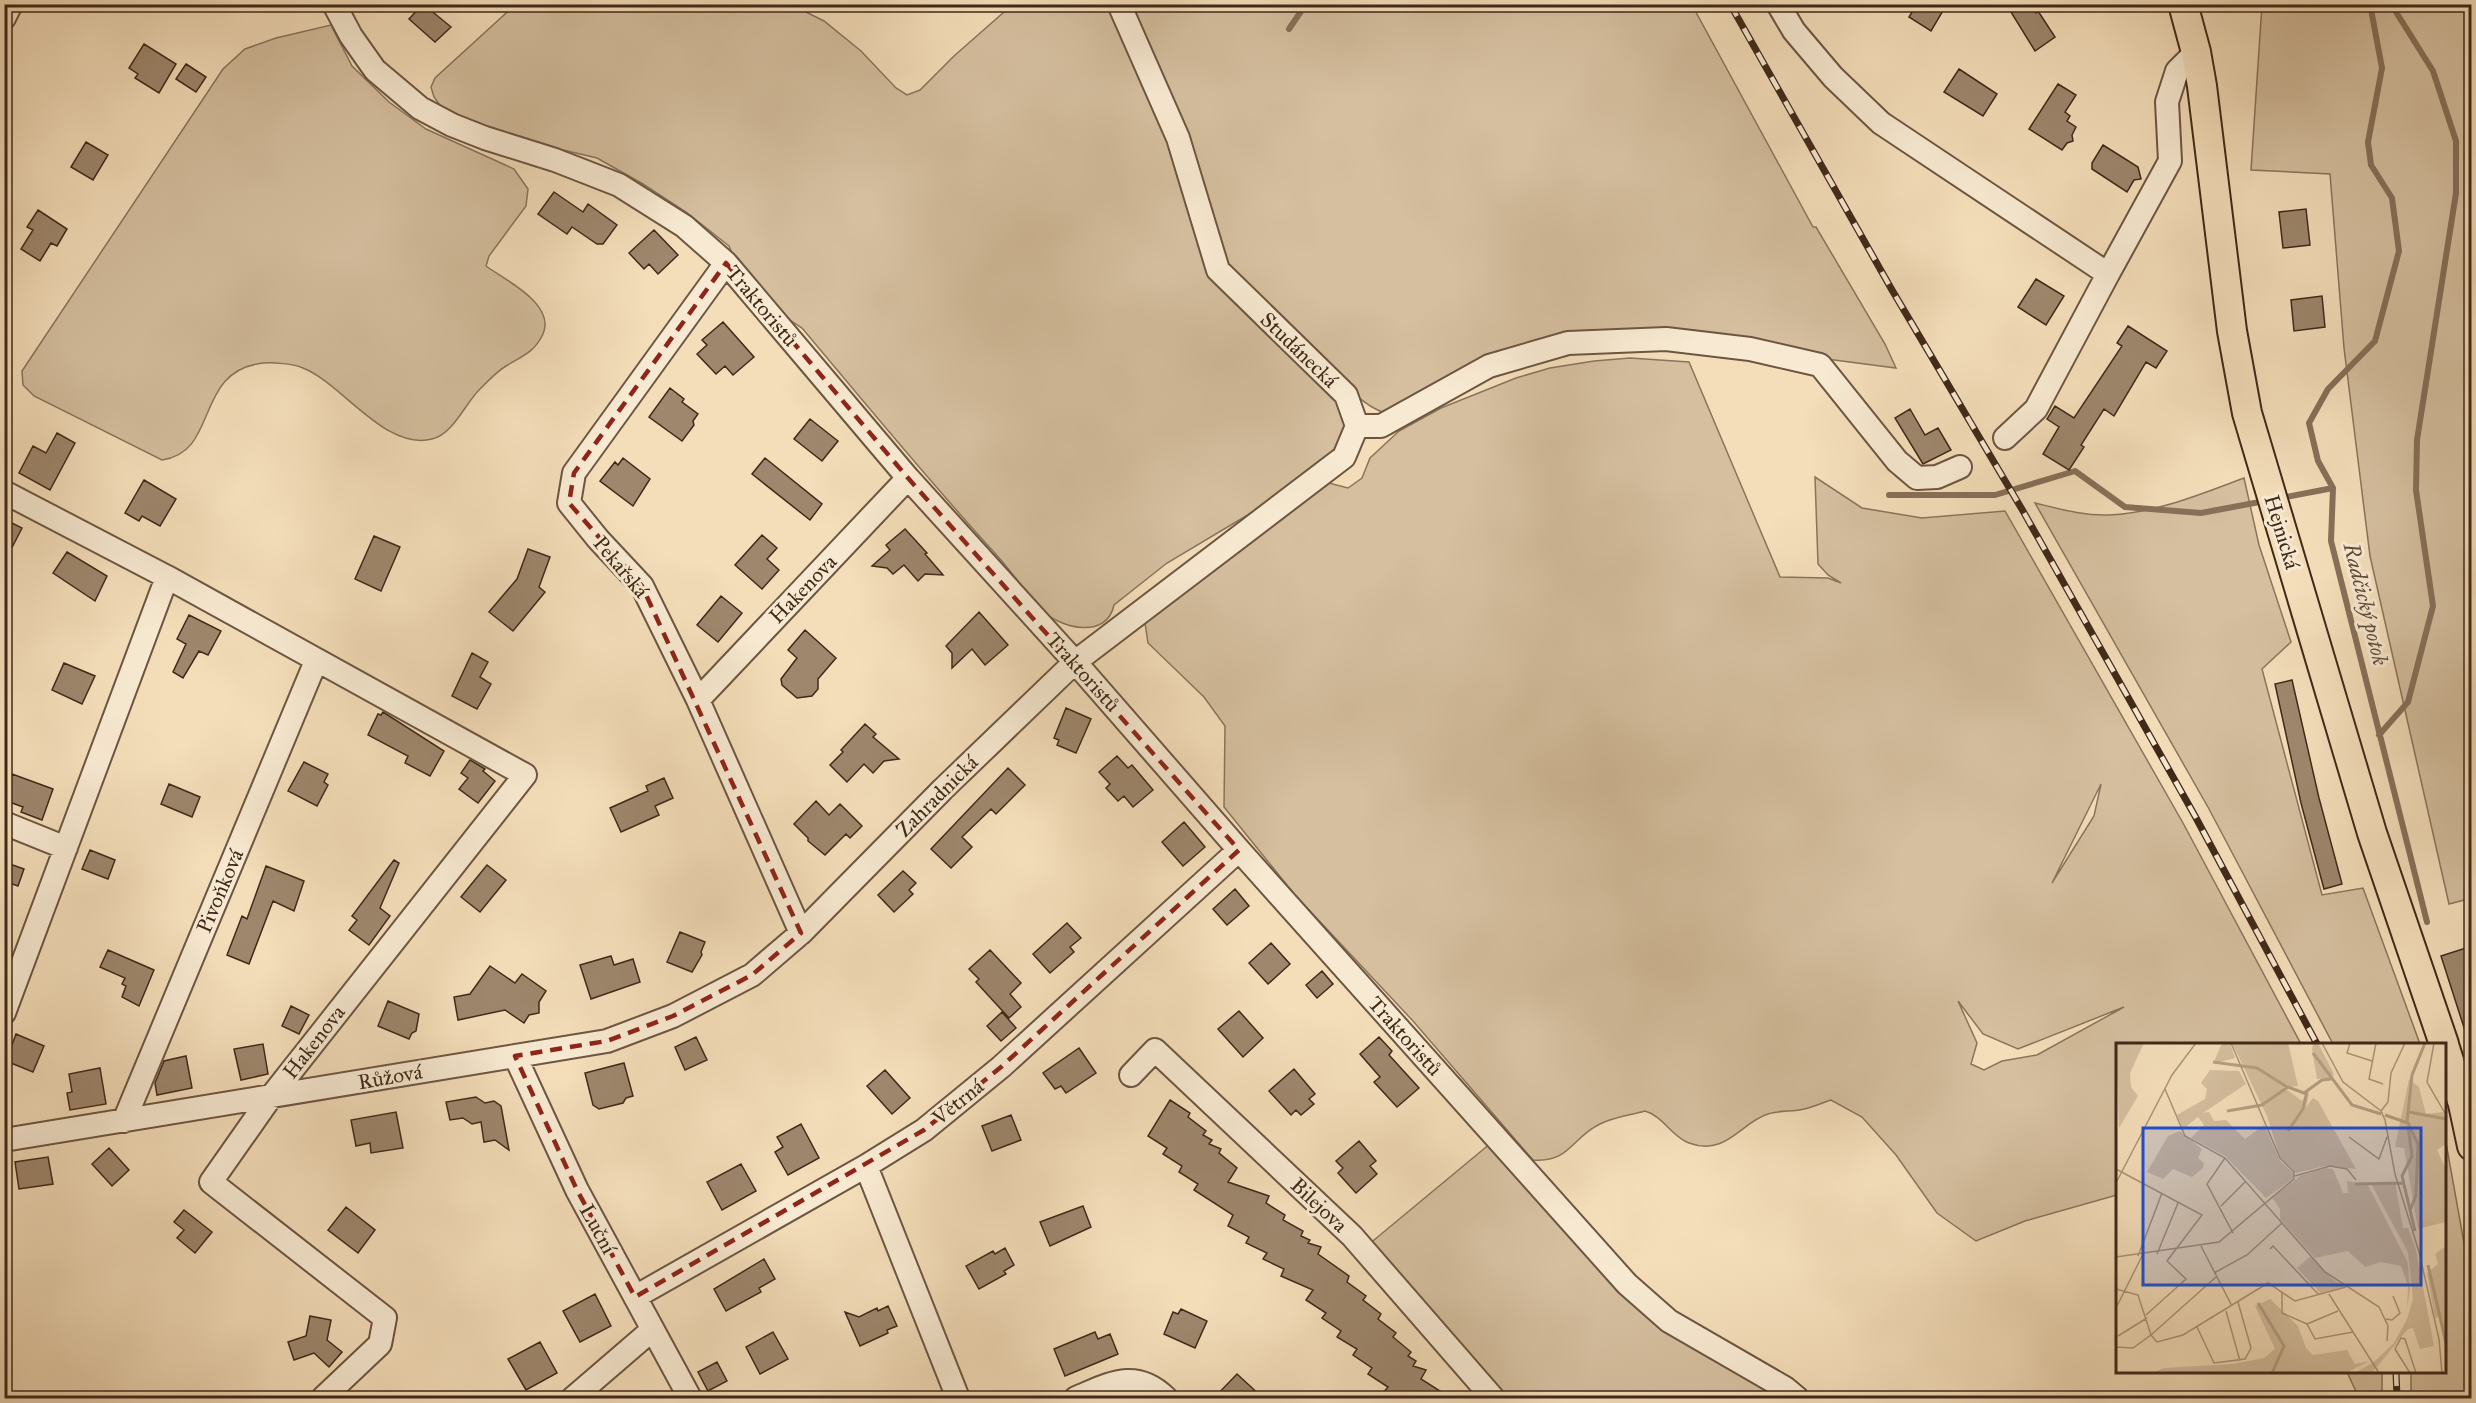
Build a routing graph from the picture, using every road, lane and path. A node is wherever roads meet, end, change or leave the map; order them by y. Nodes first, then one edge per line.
1 (11, 4) edge
2 (334, 4) edge
3 (1119, 4) edge
4 (1778, 4) edge
5 (2183, 4) edge
6 (4, 18) edge
7 (2196, 52) junction
8 (726, 263) junction
9 (2108, 274) junction
10 (1358, 426) junction
11 (2005, 438) dead end
12 (1960, 467) dead end
13 (908, 478) junction
14 (4, 492) edge
15 (166, 577) junction
16 (316, 661) junction
17 (1075, 662) junction
18 (698, 700) junction
19 (4, 823) edge
20 (66, 848) junction
21 (1239, 850) junction
22 (801, 933) junction
23 (4, 1013) edge
24 (2443, 1043) edge
25 (2446, 1051) edge
26 (515, 1056) junction
27 (1131, 1075) dead end
28 (270, 1098) junction
29 (124, 1121) junction
30 (4, 1140) edge
31 (2472, 1146) edge
32 (866, 1166) junction
33 (635, 1298) junction
34 (652, 1330) junction
35 (323, 1398) edge
36 (573, 1398) edge
37 (690, 1398) edge
38 (958, 1398) edge
39 (1076, 1398) edge
40 (1166, 1398) edge
41 (1493, 1398) edge
42 (1797, 1398) edge

1 - 6 street
2 - 8 street, Traktoristů
3 - 10 street, Studánecká
4 - 9 street
5 - 7 main road, Hejnická
7 - 9 street
7 - 24 main road, Hejnická
8 - 13 street, Traktoristů
8 - 18 street, Pekařská
9 - 11 street
10 - 12 street
10 - 17 street
13 - 17 street, Traktoristů
13 - 18 street, Hakenova
14 - 15 street
15 - 16 street
15 - 20 street
16 - 28 street, Hakenova
16 - 29 street, Pivoňková
17 - 21 street, Traktoristů
17 - 22 street, Zahradnická
18 - 22 street, Pekařská
19 - 20 street
20 - 23 street
21 - 32 street, Větrná
21 - 42 street, Traktoristů
22 - 26 street, Růžová
25 - 31 main road, Hejnická
26 - 28 street, Růžová
26 - 33 street, Luční
27 - 41 street, Bilejova
28 - 29 street, Hakenova
28 - 35 street
29 - 30 street, Hakenova
32 - 33 street, Větrná
32 - 38 street
33 - 34 street, Luční
34 - 36 street
34 - 37 street, Luční
39 - 40 street

